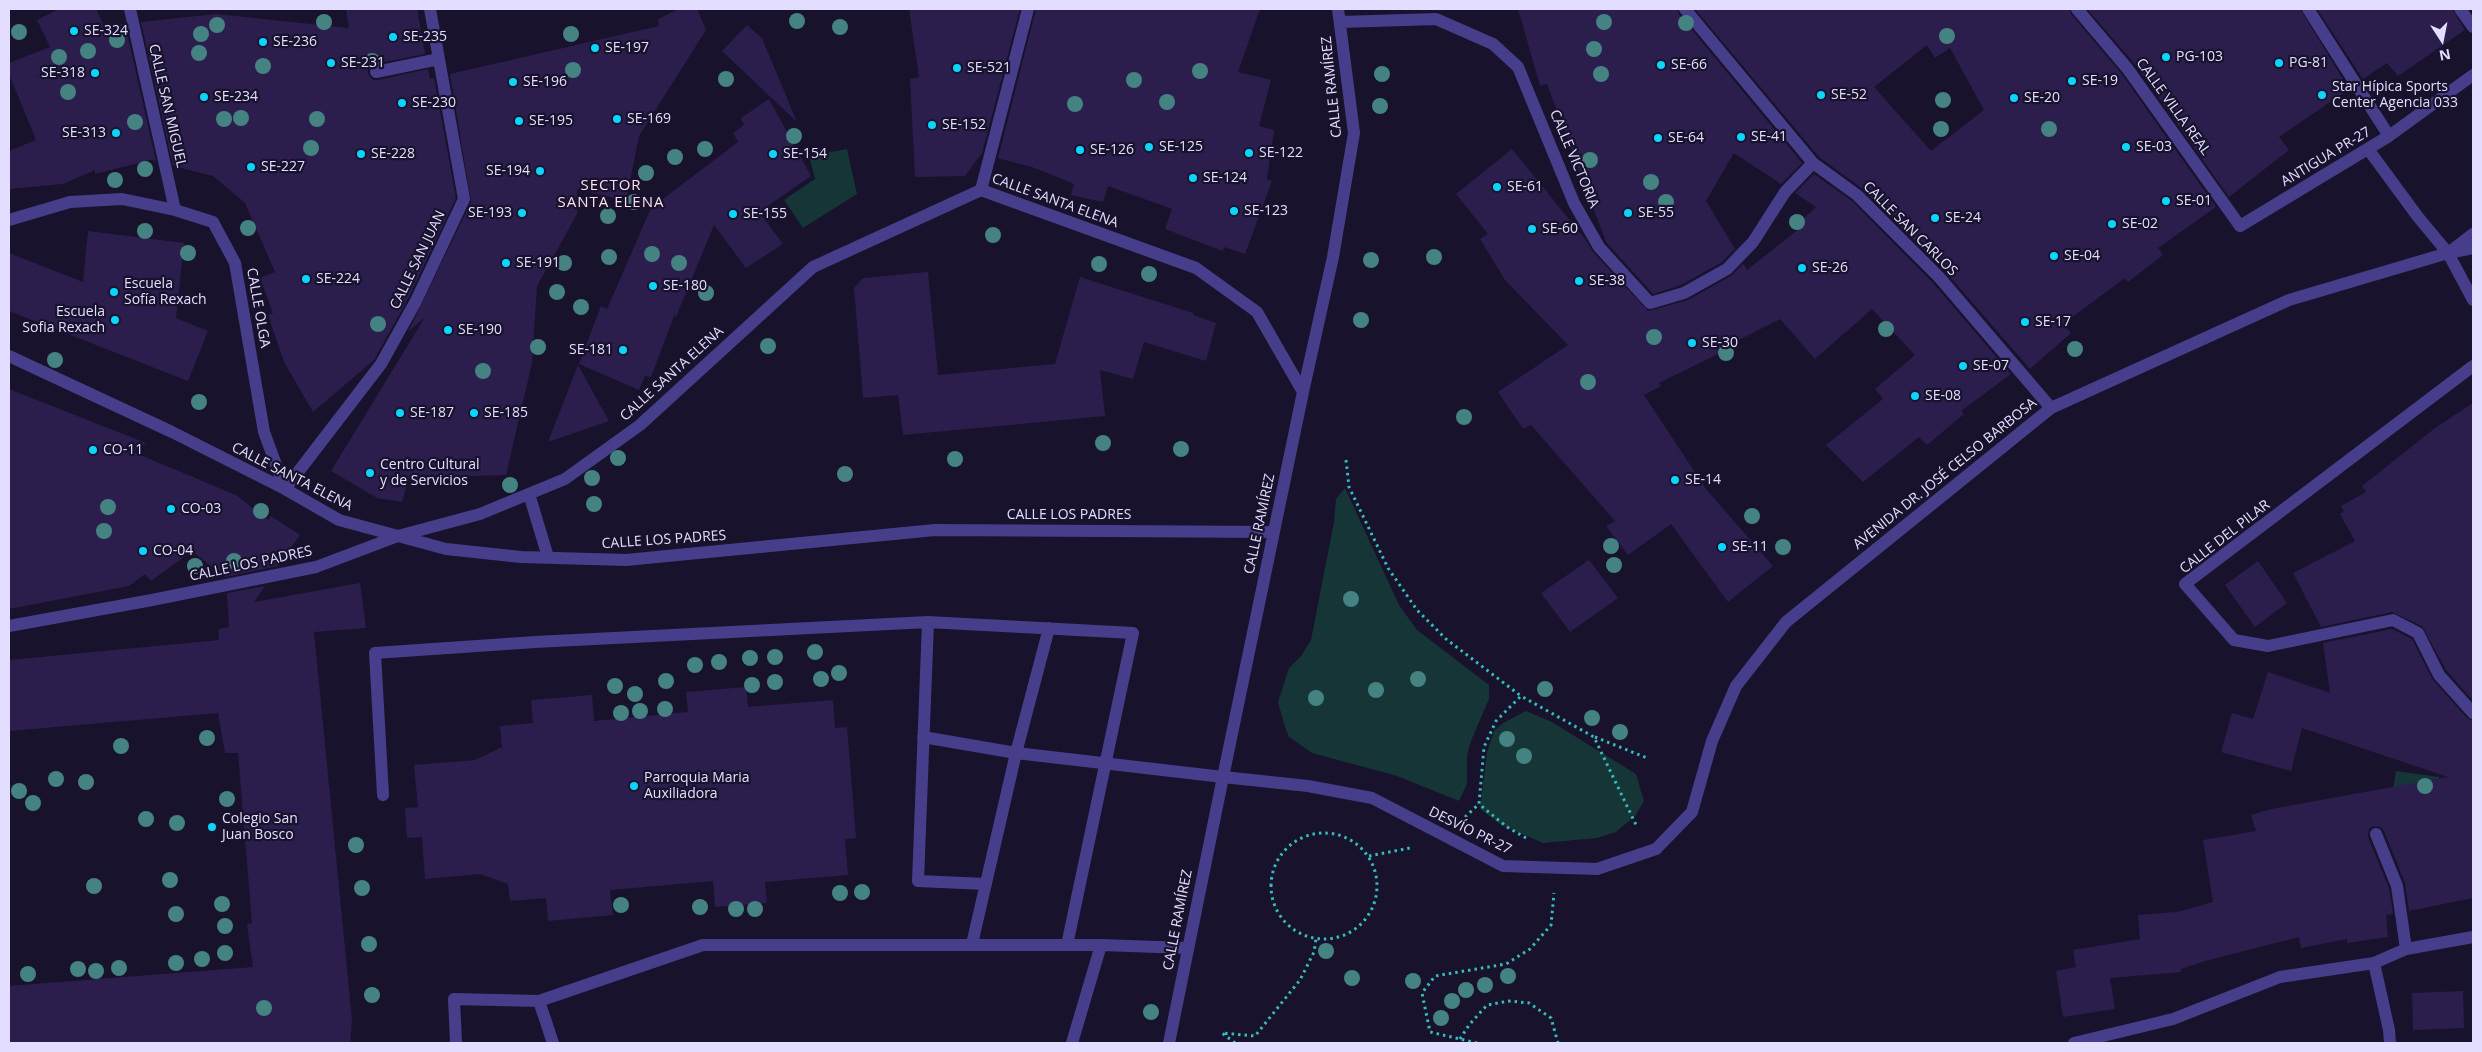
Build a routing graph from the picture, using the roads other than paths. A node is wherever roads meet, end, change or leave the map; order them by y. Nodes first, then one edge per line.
1 (130, 9) edge
2 (430, 9) edge
3 (1028, 9) edge
4 (1338, 9) edge
5 (1685, 9) edge
6 (2077, 9) edge
7 (2308, 9) edge
8 (2460, 9) edge
9 (1340, 22) junction
10 (2473, 27) edge
11 (439, 59) junction
12 (376, 72) dead end
13 (2473, 75) edge
14 (2390, 136) junction
15 (2368, 149) junction
16 (1813, 163) junction
17 (981, 190) junction
18 (175, 210) junction
19 (9, 220) edge
20 (2240, 226) joint
21 (2473, 234) edge
22 (2473, 248) edge
23 (2448, 253) junction
24 (2473, 300) edge
25 (9, 356) edge
26 (2473, 366) edge
27 (1303, 392) junction
28 (2051, 408) junction
29 (284, 489) junction
30 (529, 494) junction
31 (1274, 532) junction
32 (398, 536) junction
33 (548, 558) junction
34 (928, 622) junction
35 (9, 626) edge
36 (1048, 628) junction
37 (2473, 714) edge
38 (923, 738) junction
39 (1016, 753) junction
40 (1107, 763) junction
41 (1223, 777) junction
42 (383, 795) dead end
43 (1692, 812) joint
44 (2376, 834) dead end
45 (986, 884) junction
46 (2473, 937) edge
47 (972, 944) junction
48 (1067, 945) junction
49 (1101, 945) junction
50 (1187, 948) junction
51 (2406, 949) junction
52 (2374, 963) junction
53 (539, 1001) junction
54 (456, 1043) edge
55 (553, 1043) edge
56 (1072, 1043) edge
57 (1169, 1043) edge
58 (2074, 1043) edge
59 (2390, 1043) edge

1 - 18 street, CALLE SAN MIGUEL
2 - 11 street, CALLE SAN JUAN
3 - 17 street
4 - 9 street, CALLE RAMÍREZ
5 - 16 street, CALLE SAN CARLOS
6 - 20 street, CALLE VILLA REAL
7 - 14 street
8 - 10 street
9 - 16 street, CALLE VICTORIA
9 - 27 street, CALLE RAMÍREZ
11 - 12 street
11 - 29 street, CALLE SAN JUAN
13 - 14 street, ANTIGUA PR-27
14 - 15 street, ANTIGUA PR-27
15 - 20 street, ANTIGUA PR-27
15 - 23 street
16 - 28 street, CALLE SAN CARLOS
17 - 27 street, CALLE SANTA ELENA
17 - 30 street, CALLE SANTA ELENA
18 - 19 street, CALLE OLGA
18 - 29 street, CALLE OLGA
21 - 23 street, AVENIDA DR. JOSÉ CELSO BARBOSA
22 - 23 street, AVENIDA DR. JOSÉ CELSO BARBOSA
23 - 24 street
23 - 28 street, AVENIDA DR. JOSÉ CELSO BARBOSA
25 - 29 street, CALLE SANTA ELENA
26 - 37 street, CALLE DEL PILAR
27 - 31 street, CALLE RAMÍREZ
28 - 43 street, AVENIDA DR. JOSÉ CELSO BARBOSA
29 - 32 street, CALLE SANTA ELENA
30 - 32 street, CALLE SANTA ELENA
30 - 33 street
31 - 33 street, CALLE LOS PADRES
31 - 41 street, CALLE RAMÍREZ
32 - 33 street, CALLE LOS PADRES
32 - 35 street, CALLE LOS PADRES
34 - 36 street
34 - 38 street
34 - 42 street
36 - 39 street
36 - 40 street
38 - 39 street, DESVÍO PR-27
38 - 45 street
39 - 40 street, DESVÍO PR-27
39 - 45 street
40 - 41 street, DESVÍO PR-27
40 - 48 street
41 - 43 street, DESVÍO PR-27
41 - 50 street, CALLE RAMÍREZ
44 - 51 street
45 - 47 street
46 - 51 street
47 - 48 street
47 - 53 street
48 - 49 street
49 - 50 street
49 - 56 street
50 - 57 street, CALLE RAMÍREZ
51 - 52 street
52 - 58 street
52 - 59 street
53 - 54 street
53 - 55 street

